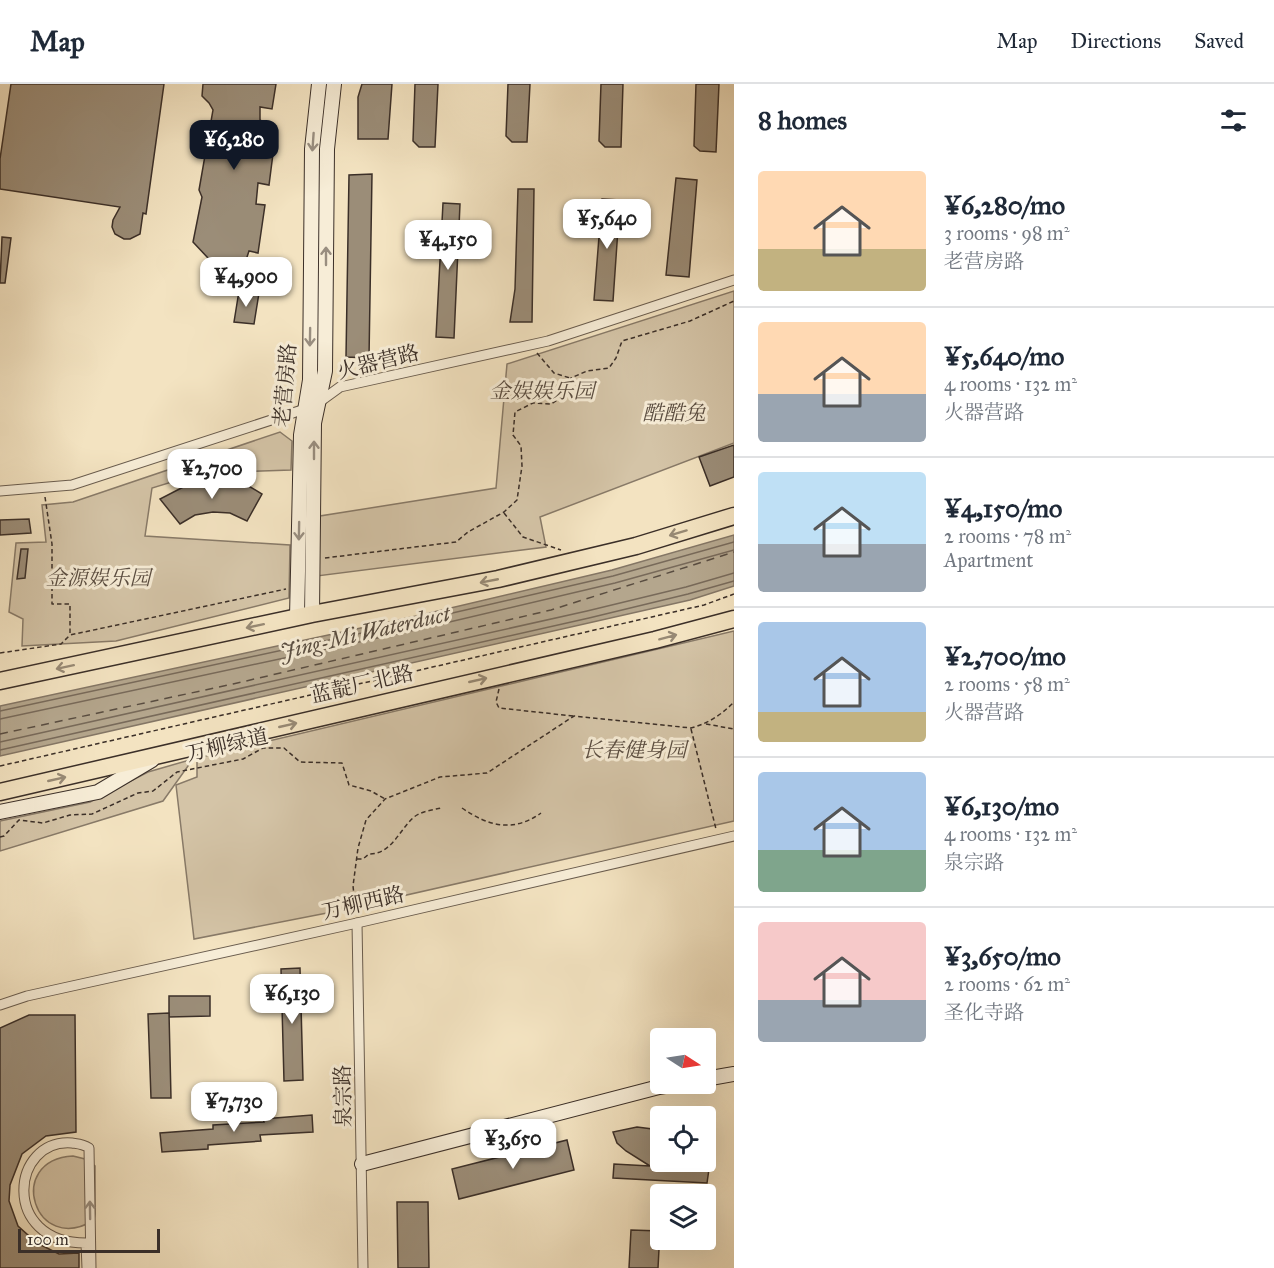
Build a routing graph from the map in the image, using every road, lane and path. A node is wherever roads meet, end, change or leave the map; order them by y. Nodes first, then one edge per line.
1 (319, 84) edge
2 (334, 84) edge
3 (734, 280) edge
4 (734, 302) edge
5 (532, 345) junction
6 (571, 378) junction
7 (318, 403) junction
8 (305, 410) junction
9 (43, 487) junction
10 (0, 491) edge
11 (504, 512) junction
12 (734, 516) edge
13 (567, 552) dead end
14 (321, 559) dead end
15 (298, 586) junction
16 (734, 594) edge
17 (305, 615) junction
18 (734, 620) edge
19 (70, 635) junction
20 (0, 653) edge
21 (0, 681) edge
22 (500, 684) dead end
23 (734, 702) edge
24 (574, 716) junction
25 (705, 724) junction
26 (691, 728) junction
27 (734, 729) edge
28 (513, 752) dead end
29 (164, 754) junction
30 (515, 755) junction
31 (0, 766) edge
32 (0, 792) edge
33 (385, 799) junction
34 (441, 808) dead end
35 (462, 808) dead end
36 (0, 812) edge
37 (541, 813) dead end
38 (717, 830) dead end
39 (734, 836) edge
40 (0, 837) edge
41 (356, 859) junction
42 (357, 923) junction
43 (0, 1005) edge
44 (734, 1074) edge
45 (716, 1077) edge
46 (650, 1089) edge
47 (362, 1164) junction
48 (89, 1268) edge
49 (363, 1268) edge

1 -> 8 street, 老营房路
7 -> 2 street, 老营房路
3 - 5 street, 火器营路
4 - 6 path
5 - 6 path
5 - 7 street, 火器营路
6 - 11 path
7 - 8 street, 火器营路
17 -> 7 street, 老营房路
8 - 9 street, 火器营路
8 -> 15 street, 老营房路
9 - 10 street, 火器营路
9 - 19 path
11 - 13 path
11 - 14 path
12 -> 17 highway
15 - 17 street, 老营房路
15 - 19 path
16 - 31 path
17 -> 21 highway
29 -> 18 highway, 蓝靛厂北路
19 - 20 path
22 - 24 path
23 - 25 path
24 - 26 path
24 - 30 path
25 - 26 path
25 - 27 path
26 - 38 path
28 - 30 path
32 -> 29 highway, 蓝靛厂北路
29 - 36 street
30 - 33 path
33 - 40 path, 万柳绿道
33 - 41 path
34 - 41 path
35 - 37 path
39 - 42 street, 万柳西路
41 - 42 path
42 - 43 street, 万柳西路
42 - 47 street, 泉宗路
44 - 45 street
46 - 47 street
47 - 49 street, 泉宗路
48 -> 48 street

